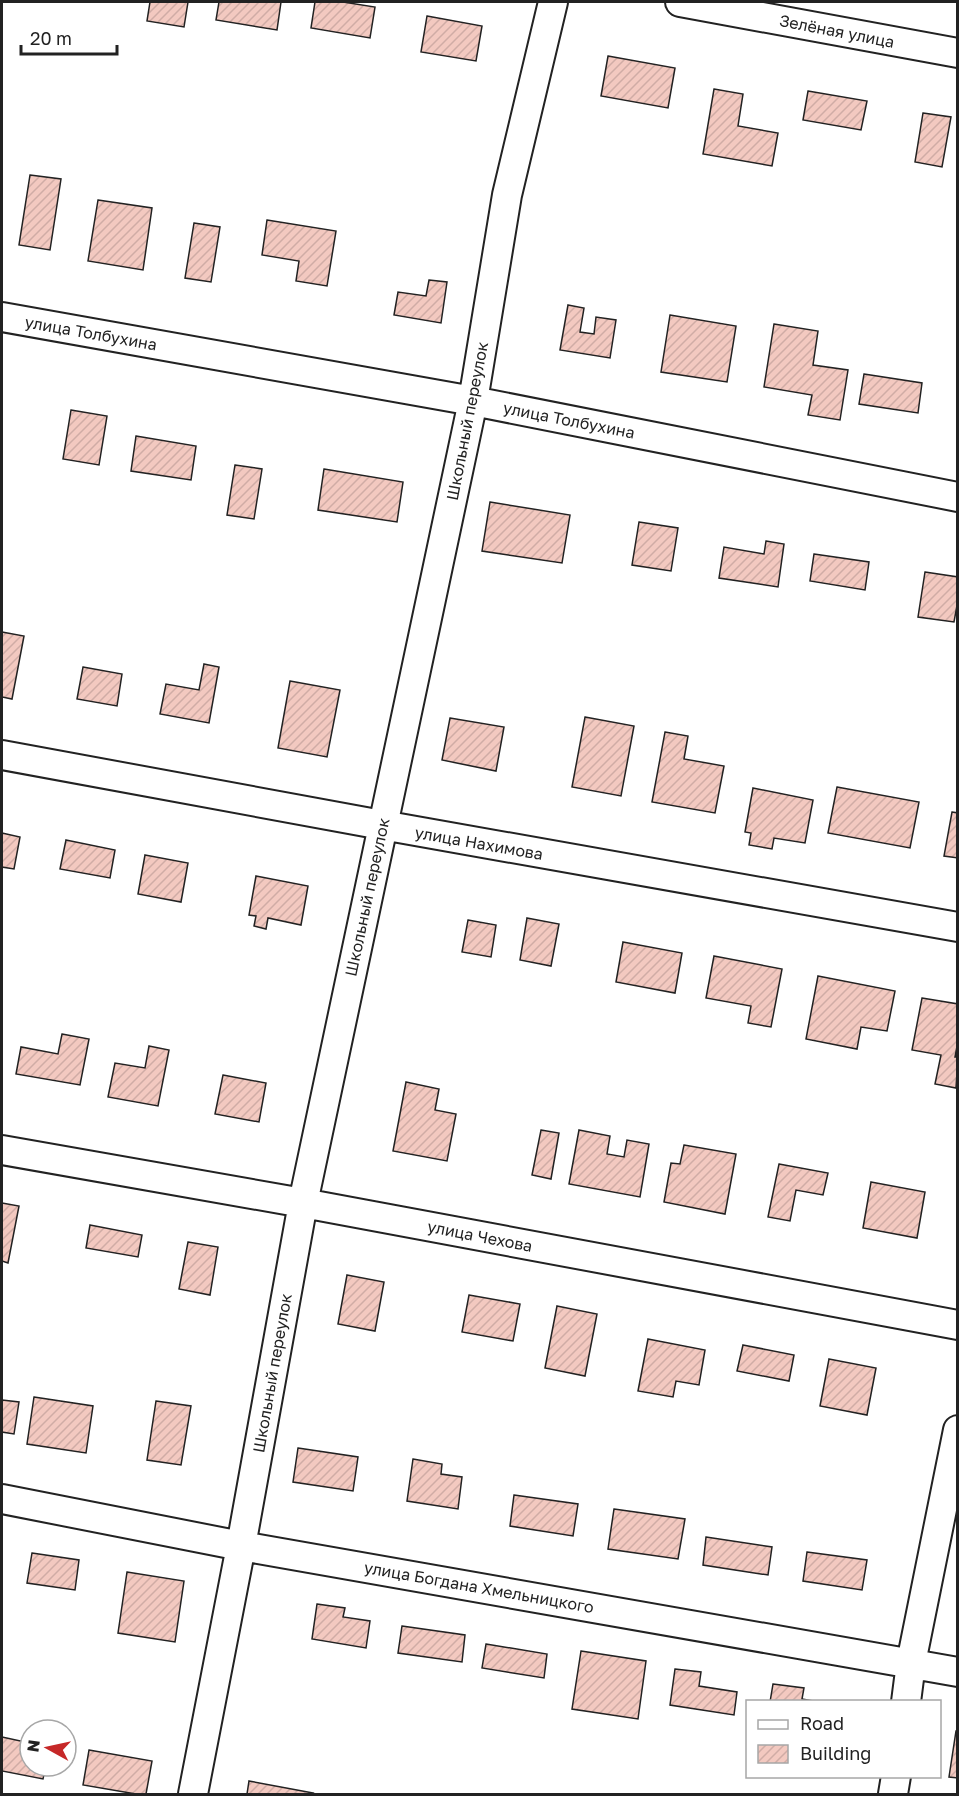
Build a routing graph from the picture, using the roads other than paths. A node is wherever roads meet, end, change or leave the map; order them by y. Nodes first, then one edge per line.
1 (553, 2) edge
2 (680, 2) edge
3 (957, 53) edge
4 (2, 317) edge
5 (473, 401) junction
6 (957, 497) edge
7 (2, 755) edge
8 (382, 825) junction
9 (957, 927) edge
10 (2, 1150) edge
11 (303, 1203) junction
12 (957, 1325) edge
13 (957, 1430) edge
14 (2, 1499) edge
15 (241, 1546) junction
16 (911, 1663) junction
17 (957, 1672) edge
18 (906, 1700) edge
19 (896, 1778) edge
20 (193, 1794) edge
21 (893, 1794) edge

1 - 5 street, Школьный переулок
2 - 3 street, Зелёная улица
4 - 5 street, улица Толбухина
5 - 6 street, улица Толбухина
5 - 8 street, Школьный переулок
7 - 8 street, улица Нахимова
8 - 9 street, улица Нахимова
8 - 11 street, Школьный переулок
10 - 11 street, улица Чехова
11 - 12 street, улица Чехова
11 - 15 street, Школьный переулок
13 - 16 street
14 - 15 street, улица Богдана Хмельницкого
15 - 16 street, улица Богдана Хмельницкого
15 - 20 street, Школьный переулок
16 - 17 street, улица Богдана Хмельницкого
16 - 18 street
19 - 21 street

